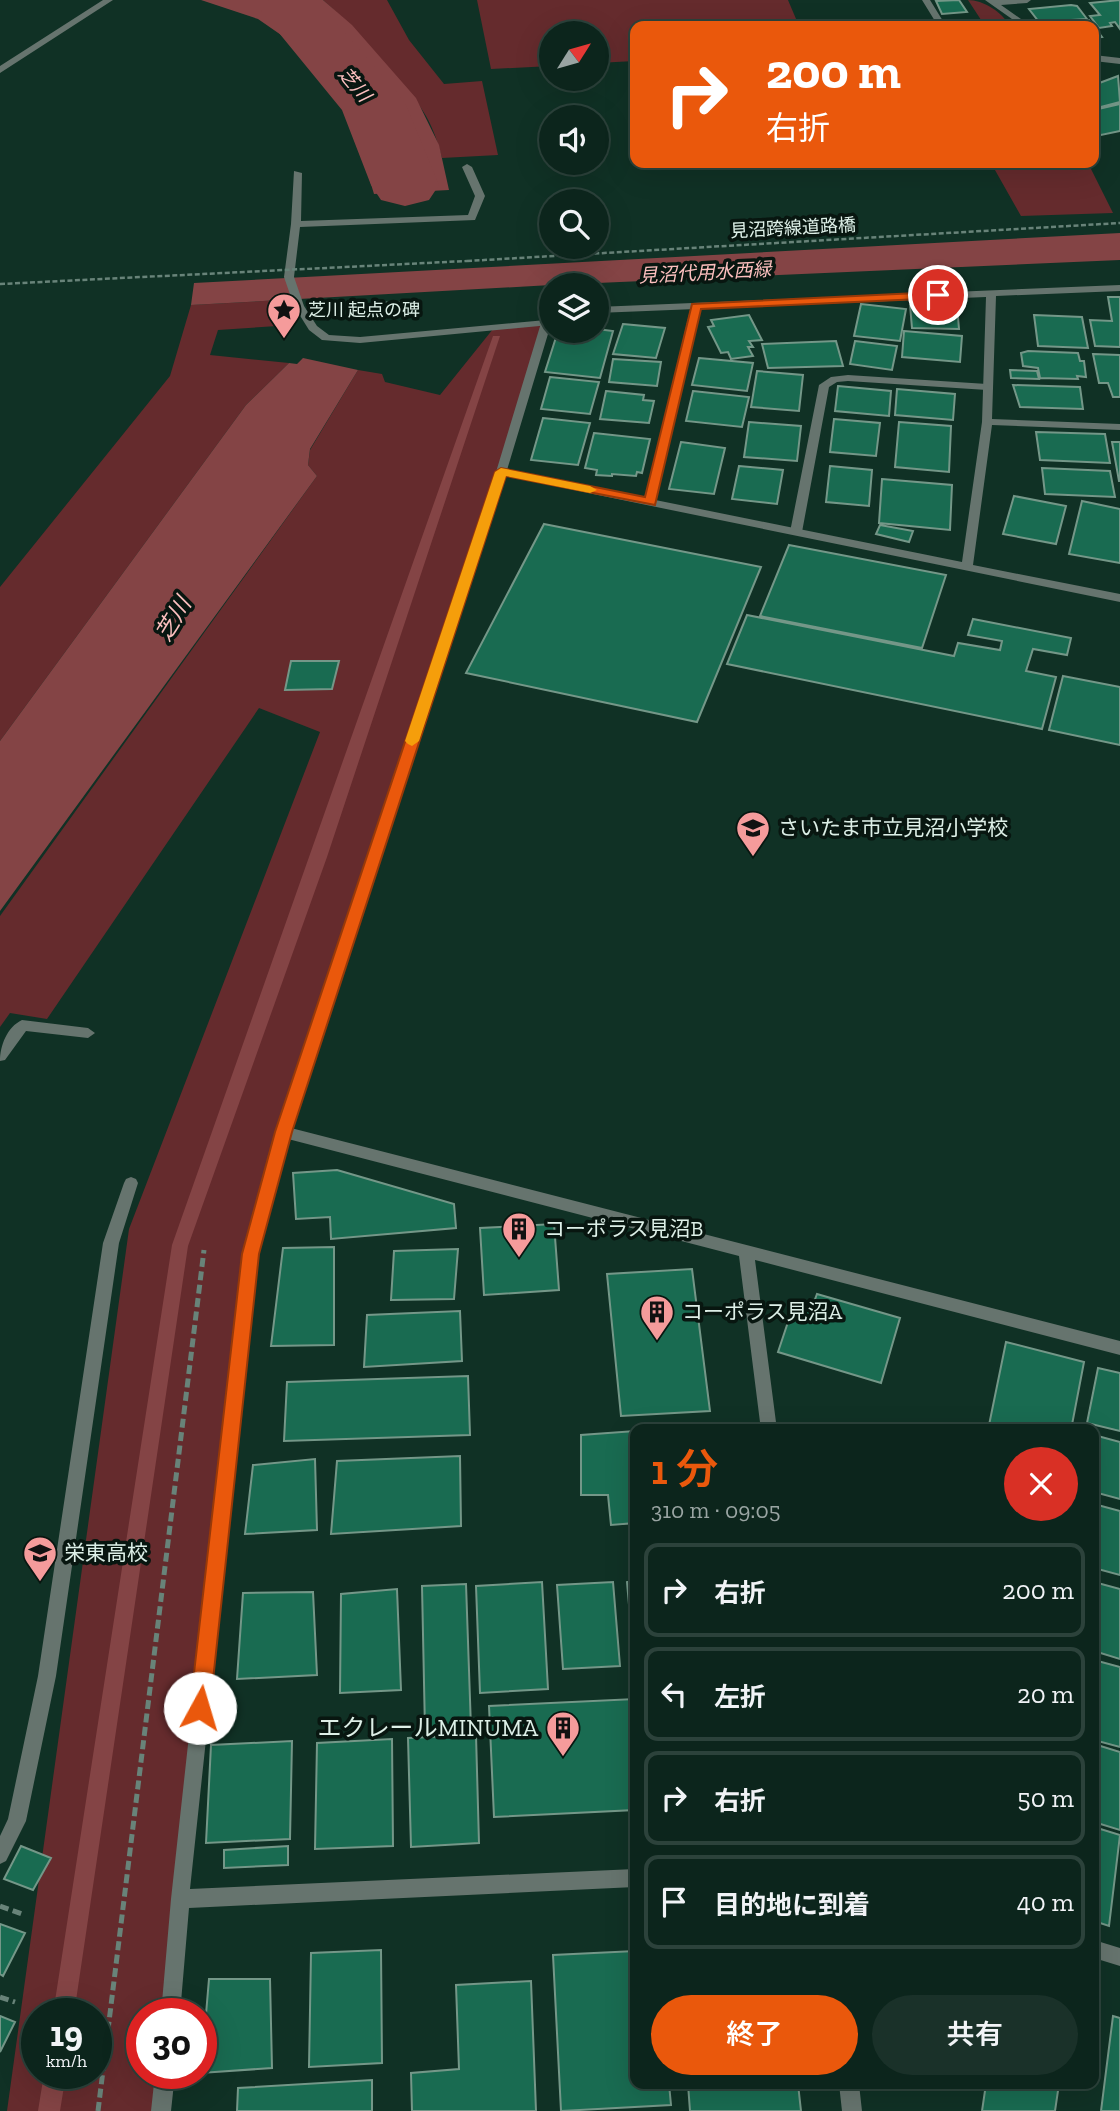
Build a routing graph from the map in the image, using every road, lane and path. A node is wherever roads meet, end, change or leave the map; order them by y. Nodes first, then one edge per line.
1 (109, 0) edge
2 (926, 0) edge
3 (1027, 0) edge
4 (991, 1) edge
5 (939, 21) edge
6 (1020, 21) edge
7 (1099, 59) edge
8 (1120, 61) edge
9 (0, 69) edge
10 (467, 167) dead end
11 (297, 173) dead end
12 (1120, 223) edge
13 (296, 224) junction
14 (0, 284) edge
15 (1120, 288) edge
16 (991, 293) junction
17 (696, 306) junction
18 (609, 310) edge
19 (539, 323) edge
20 (542, 343) edge
21 (987, 387) junction
22 (987, 422) junction
23 (1120, 427) edge
24 (501, 472) junction
25 (650, 502) junction
26 (796, 532) junction
27 (967, 566) junction
28 (1120, 598) edge
29 (88, 1033) dead end
30 (0, 1056) edge
31 (283, 1132) junction
32 (131, 1183) dead end
33 (204, 1250) dead end
34 (746, 1252) junction
35 (1120, 1348) edge
36 (768, 1424) edge
37 (0, 1855) edge
38 (630, 1878) edge
39 (180, 1899) junction
40 (0, 1906) edge
41 (22, 1914) dead end
42 (1099, 1951) edge
43 (1120, 1957) edge
44 (0, 1997) edge
45 (171, 1998) edge
46 (15, 2002) dead end
47 (163, 2089) edge
48 (850, 2089) edge
49 (98, 2111) edge
50 (161, 2111) edge
51 (852, 2111) edge

1 - 9 street
2 - 5 street
3 - 4 street
4 - 6 street
7 - 8 street
10 - 13 street
11 - 13 street
12 - 14 path, 見沼跨線道路橋, bridge
13 - 19 street
15 - 16 street
16 - 17 street
16 - 21 street
17 - 18 street
17 - 25 street
20 - 24 street
21 - 22 street
21 - 26 street
22 - 23 street
22 - 27 street
24 - 25 street
24 - 31 street
25 - 26 street
26 - 27 street
27 - 28 street
29 - 30 street
31 - 34 street
31 - 39 street
32 - 37 street
33 - 49 path
34 - 35 street
34 - 36 street
38 - 39 street
39 - 45 street
40 - 41 path
42 - 43 street
44 - 46 path
47 - 50 street
48 - 51 street

